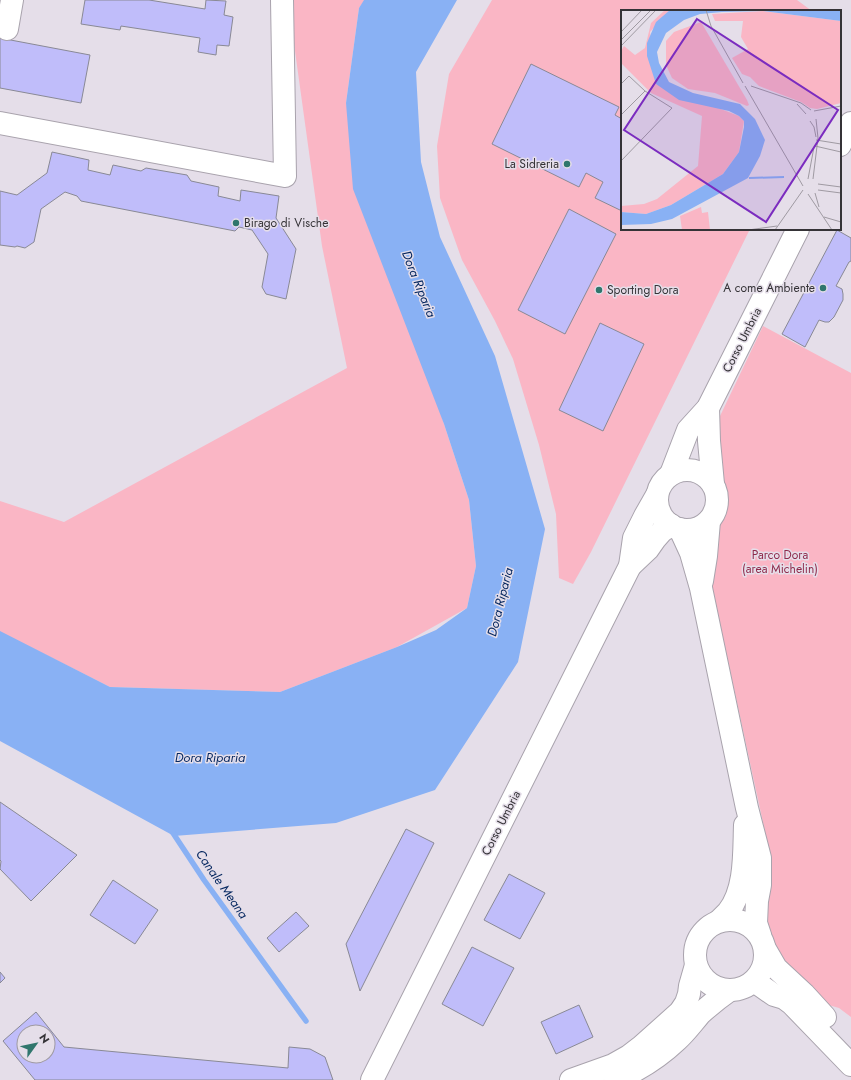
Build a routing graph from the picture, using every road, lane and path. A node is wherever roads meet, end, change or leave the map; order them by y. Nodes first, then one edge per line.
1 (12, 0) edge
2 (282, 0) edge
3 (7, 30) dead end
4 (851, 123) edge
5 (0, 124) edge
6 (841, 143) edge
7 (797, 230) edge
8 (708, 408) junction
9 (671, 474) junction
10 (713, 484) junction
11 (657, 495) junction
12 (709, 521) junction
13 (676, 527) junction
14 (630, 566) junction
15 (701, 588) junction
16 (747, 808) junction
17 (719, 921) junction
18 (762, 942) junction
19 (696, 965) junction
20 (754, 981) junction
21 (730, 990) junction
22 (851, 1044) edge
23 (851, 1065) edge
24 (619, 1075) edge
25 (575, 1079) edge
26 (372, 1080) edge

1 - 3 street
2 - 5 street
4 - 6 street
7 - 8 street, Corso Umbria
8 - 9 street, Corso Umbria
8 - 10 street, Corso Umbria
9 - 10 street
9 - 11 street
10 - 12 street
11 - 13 street
11 - 14 street, Corso Umbria
12 - 13 street
12 - 15 street
13 - 14 street, Corso Umbria
13 - 15 street
14 - 26 street, Corso Umbria
15 - 16 street
16 - 17 street
16 - 18 street
17 - 18 street
17 - 19 street
18 - 20 street
18 - 22 street
19 - 21 street
19 - 24 street
20 - 21 street
20 - 23 street
21 - 24 street
24 - 25 street

